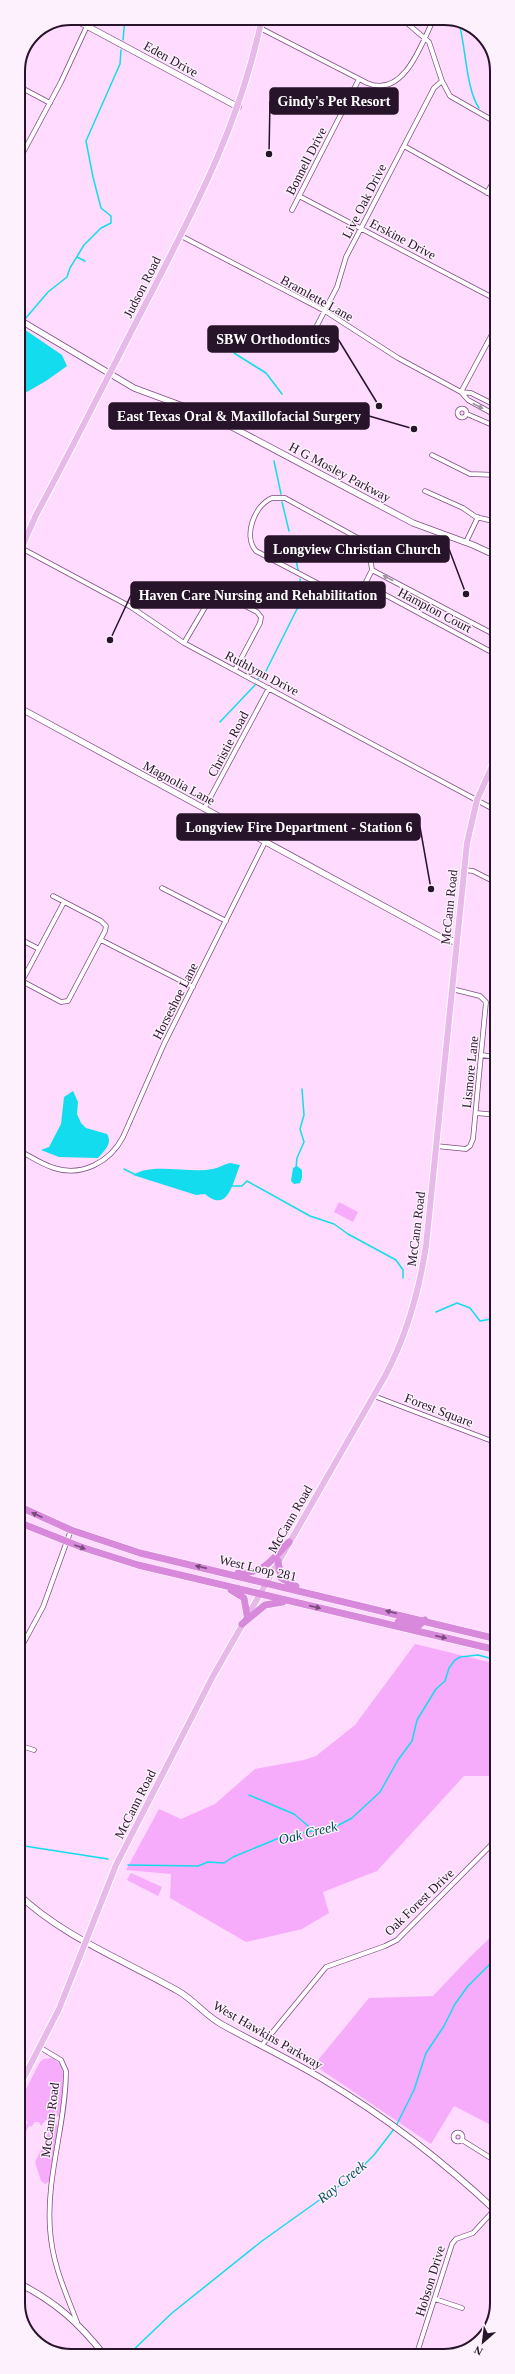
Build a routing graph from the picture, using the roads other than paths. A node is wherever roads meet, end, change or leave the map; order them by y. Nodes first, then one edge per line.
1 (261, 25) edge
2 (410, 25) edge
3 (431, 25) edge
4 (87, 26) joint
5 (260, 28) junction
6 (425, 37) junction
7 (359, 79) junction
8 (442, 81) junction
9 (25, 90) edge
10 (50, 103) junction
11 (238, 107) junction
12 (490, 120) edge
13 (404, 146) junction
14 (25, 149) edge
15 (490, 187) edge
16 (487, 193) junction
17 (490, 195) edge
18 (299, 196) junction
19 (292, 210) dead end
20 (361, 229) junction
21 (181, 236) junction
22 (490, 296) edge
23 (325, 311) junction
24 (25, 323) edge
25 (312, 335) dead end
26 (490, 338) edge
27 (109, 374) junction
28 (462, 392) junction
29 (490, 402) edge
30 (490, 412) edge
31 (467, 414) dead end
32 (490, 424) edge
33 (432, 455) dead end
34 (490, 475) edge
35 (425, 491) dead end
36 (478, 517) junction
37 (490, 520) edge
38 (25, 539) edge
39 (466, 542) junction
40 (25, 550) edge
41 (490, 553) edge
42 (372, 570) junction
43 (365, 584) junction
44 (490, 632) edge
45 (184, 643) junction
46 (490, 651) edge
47 (235, 670) junction
48 (269, 688) junction
49 (25, 711) edge
50 (490, 771) edge
51 (477, 800) junction
52 (490, 807) edge
53 (204, 809) junction
54 (266, 842) junction
55 (464, 870) junction
56 (490, 880) edge
57 (162, 888) dead end
58 (53, 896) dead end
59 (64, 902) junction
60 (226, 921) junction
61 (101, 940) junction
62 (25, 942) edge
63 (457, 942) junction
64 (39, 949) junction
65 (25, 972) edge
66 (25, 983) edge
67 (193, 987) junction
68 (452, 989) junction
69 (481, 1055) junction
70 (490, 1056) edge
71 (476, 1113) junction
72 (490, 1114) edge
73 (435, 1146) junction
74 (25, 1154) edge
75 (374, 1396) junction
76 (490, 1440) edge
77 (25, 1509) edge
78 (25, 1525) edge
79 (71, 1530) junction
80 (67, 1542) junction
81 (289, 1542) junction
82 (278, 1561) junction
83 (222, 1572) junction
84 (266, 1583) junction
85 (218, 1584) junction
86 (313, 1593) junction
87 (260, 1594) junction
88 (295, 1602) junction
89 (247, 1615) junction
90 (426, 1620) junction
91 (242, 1624) junction
92 (389, 1624) junction
93 (490, 1638) edge
94 (25, 1641) edge
95 (460, 1641) junction
96 (490, 1642) edge
97 (490, 1648) edge
98 (25, 1747) edge
99 (34, 1750) dead end
100 (490, 1846) edge
101 (25, 1900) edge
102 (87, 1941) junction
103 (262, 2046) junction
104 (41, 2048) junction
105 (25, 2077) edge
106 (462, 2140) dead end
107 (490, 2158) edge
108 (490, 2205) edge
109 (490, 2216) edge
110 (25, 2287) edge
111 (434, 2299) junction
112 (462, 2308) dead end
113 (77, 2322) junction
114 (99, 2349) edge
115 (419, 2349) edge

1 - 5 main road, Judson Road
2 - 6 street
3 - 6 street
4 - 10 street
4 - 11 main road, Eden Drive
5 - 7 street
5 - 11 main road, Judson Road
6 - 7 street
6 - 8 street
7 - 18 street, Bonnell Drive
8 - 12 street
8 - 13 street, Live Oak Drive
9 - 10 street
10 - 14 street
11 - 21 main road, Judson Road
13 - 16 street
13 - 20 street, Live Oak Drive
15 - 16 street
16 - 17 street
18 - 19 street, Bonnell Drive
18 - 20 street, Erskine Drive
20 - 22 street, Erskine Drive
20 - 23 street, Live Oak Drive
21 - 23 street, Bramlette Lane
21 - 27 main road, Judson Road
23 - 25 street, Live Oak Drive
23 - 28 street, Bramlette Lane
24 - 27 main road, H G Mosley Parkway
26 - 28 street
27 - 38 main road, Judson Road
27 - 39 main road, H G Mosley Parkway
28 - 29 street, Bramlette Lane
28 -> 30 street, Bramlette Lane
31 - 32 street
33 - 34 street
35 - 36 street
36 - 37 street
36 - 39 street
39 - 41 main road, H G Mosley Parkway
40 - 45 street, Ruthlynn Drive
42 - 43 street
42 - 43 street
44 -> 42 street, Hampton Court
43 - 46 street, Hampton Court
45 - 47 street, Ruthlynn Drive
45 - 47 street
47 - 48 street, Ruthlynn Drive
48 - 51 street, Ruthlynn Drive
48 - 53 street, Christie Road
49 - 53 main road, Magnolia Lane
50 - 51 main road, McCann Road
51 - 52 street, Ruthlynn Drive
51 - 55 main road, McCann Road
53 - 54 main road, Magnolia Lane
54 - 60 street, Horseshoe Lane
54 - 63 main road, Magnolia Lane
55 - 56 street
55 - 63 main road, McCann Road
57 - 60 street
58 - 59 street
59 - 61 street
59 - 64 street
60 - 67 street, Horseshoe Lane
61 - 66 street
61 - 67 street
62 - 64 street
63 - 68 main road, McCann Road
64 - 65 street
67 - 74 street, Horseshoe Lane
68 - 69 street, Lismore Lane
68 - 73 main road, McCann Road
69 - 70 street
69 - 71 street, Lismore Lane
71 - 72 street
71 - 73 street, Lismore Lane
73 - 75 main road, McCann Road
75 - 76 street, Forest Square
75 - 81 main road, McCann Road
79 -> 77 highway, West Loop 281
78 - 80 highway, West Loop 281
79 - 80 street
83 -> 79 highway, West Loop 281
80 -> 85 highway, West Loop 281
80 - 94 street
81 - 82 main road, McCann Road
81 - 83 highway
82 - 84 main road, McCann Road
82 - 86 highway
83 - 84 highway, West Loop 281
84 - 86 highway, West Loop 281
84 - 87 main road, McCann Road
85 - 87 highway, West Loop 281
85 - 89 highway
90 -> 86 highway, West Loop 281
87 - 88 highway, West Loop 281
87 - 89 main road, McCann Road
88 - 91 highway
88 -> 92 highway, West Loop 281
89 - 91 main road, McCann Road
90 - 92 highway
90 - 93 highway, West Loop 281
91 - 102 main road, McCann Road
92 -> 95 highway, West Loop 281
95 - 96 highway
95 - 97 highway, West Loop 281
98 - 99 street
100 - 103 street, Oak Forest Drive
101 - 102 main road, West Hawkins Parkway
102 - 103 main road, West Hawkins Parkway
102 - 104 main road, McCann Road
103 - 108 main road, West Hawkins Parkway
104 - 105 main road
104 - 113 street, McCann Road
106 - 107 street
109 - 111 street, Hobson Drive
110 - 113 main road
111 - 112 street
111 - 115 street, Hobson Drive
113 - 114 main road

